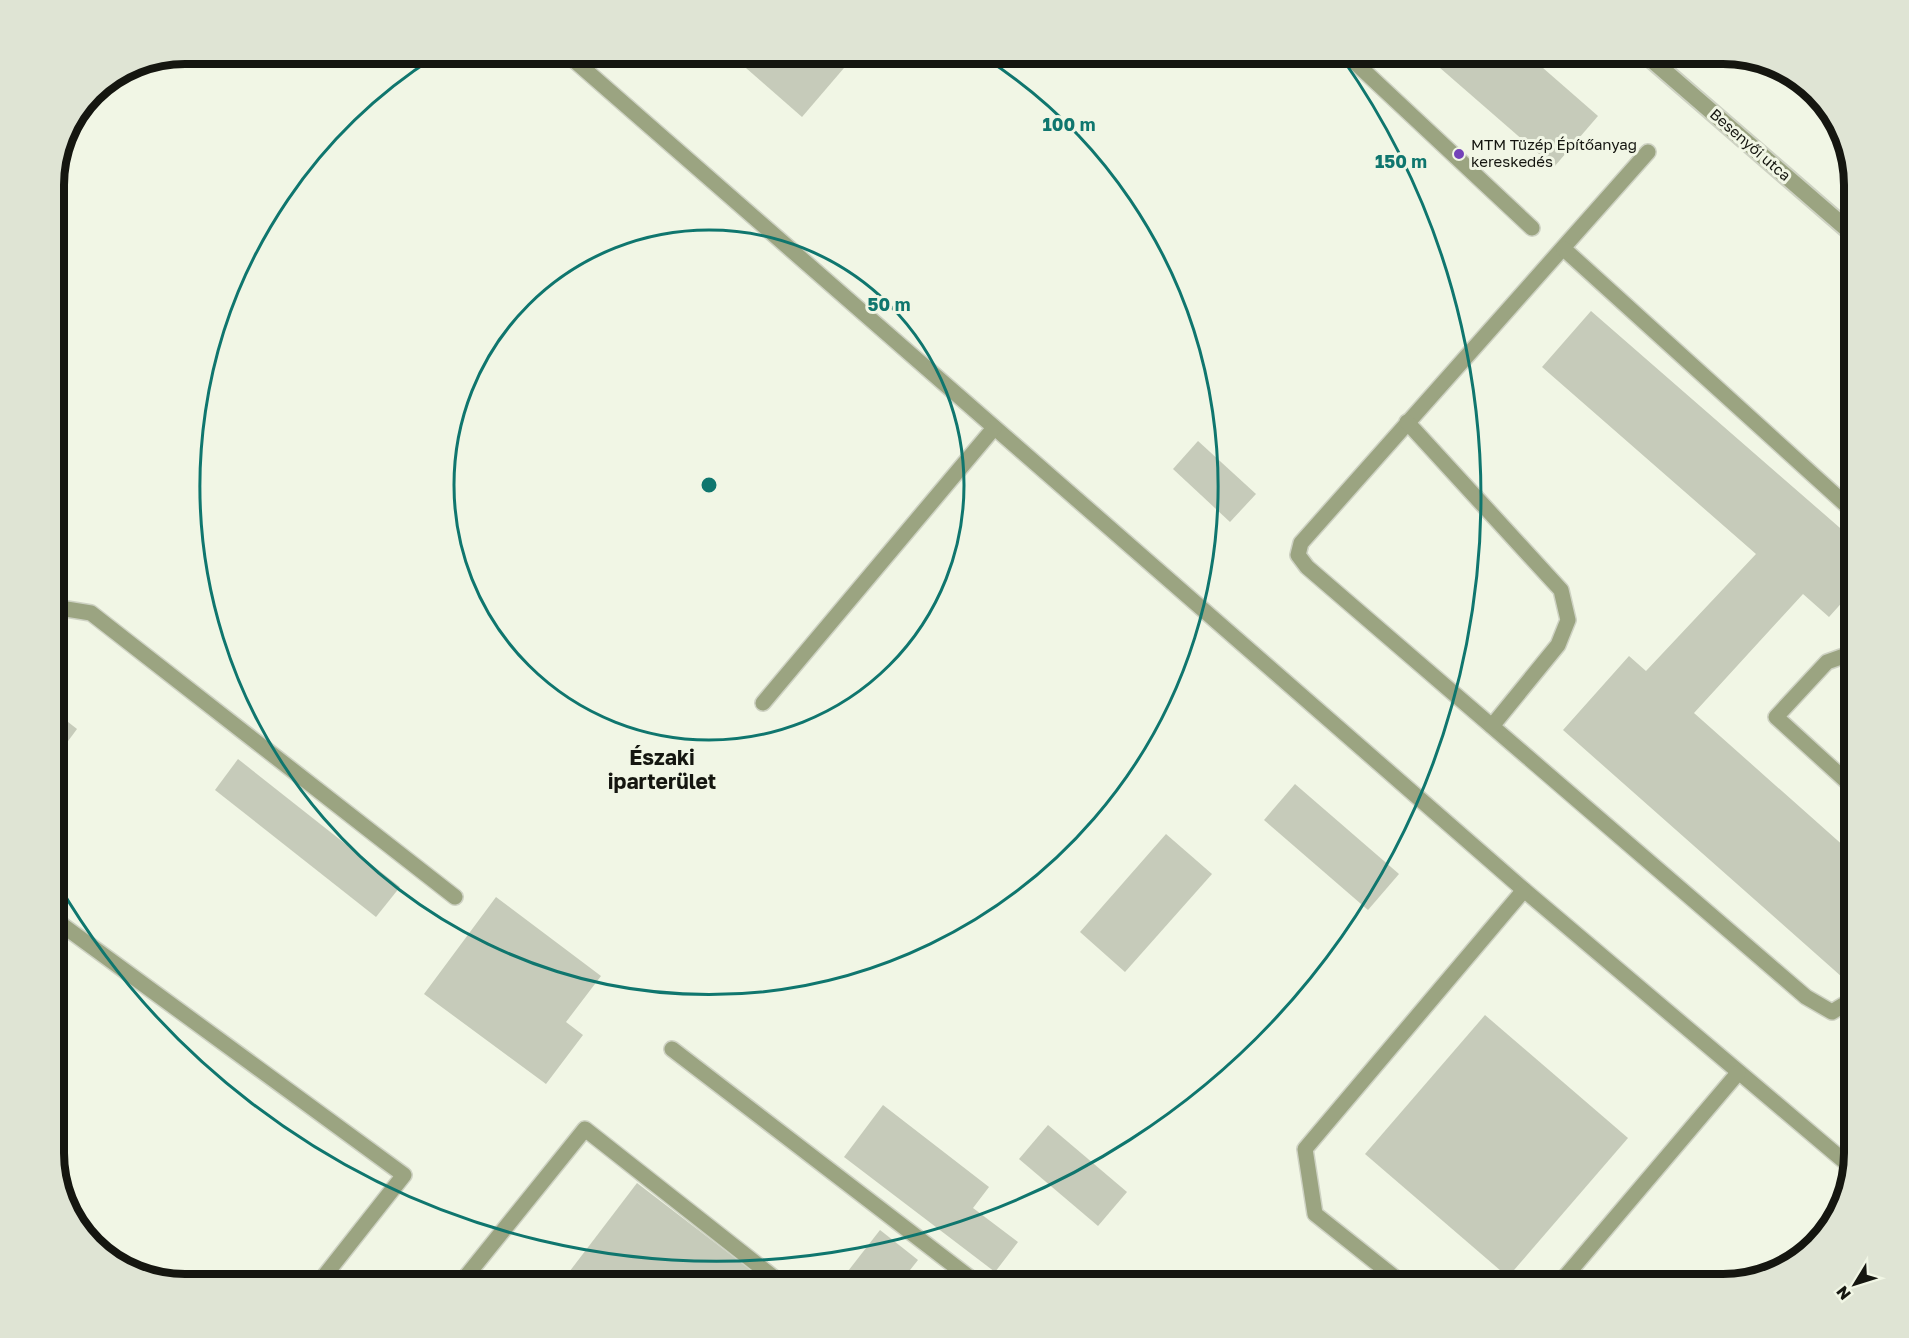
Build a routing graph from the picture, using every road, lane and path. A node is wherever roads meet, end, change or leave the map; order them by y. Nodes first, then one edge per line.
1 (1357, 64) edge
2 (1657, 64) edge
3 (579, 65) edge
4 (1648, 152) dead end
5 (1844, 226) edge
6 (1532, 228) dead end
7 (1564, 249) junction
8 (1407, 422) junction
9 (994, 428) junction
10 (1844, 503) edge
11 (65, 609) edge
12 (1844, 656) edge
13 (763, 703) dead end
14 (1492, 726) junction
15 (1844, 779) edge
16 (1524, 890) junction
17 (455, 897) dead end
18 (65, 927) edge
19 (1844, 1005) edge
20 (672, 1049) dead end
21 (1738, 1073) junction
22 (1844, 1161) edge
23 (326, 1274) edge
24 (468, 1274) edge
25 (769, 1274) edge
26 (965, 1274) edge
27 (1390, 1274) edge
28 (1567, 1274) edge

1 - 6 lane
2 - 5 street, Besenyői utca
3 - 9 lane
4 - 7 lane
7 - 8 lane
7 - 10 lane
8 - 14 lane
8 - 14 lane
9 - 13 lane
9 - 16 lane
11 - 17 lane
12 - 15 lane
14 - 19 lane
16 - 21 lane
16 - 27 lane
18 - 23 lane
20 - 26 lane
21 - 22 lane
21 - 28 lane
24 - 25 lane

